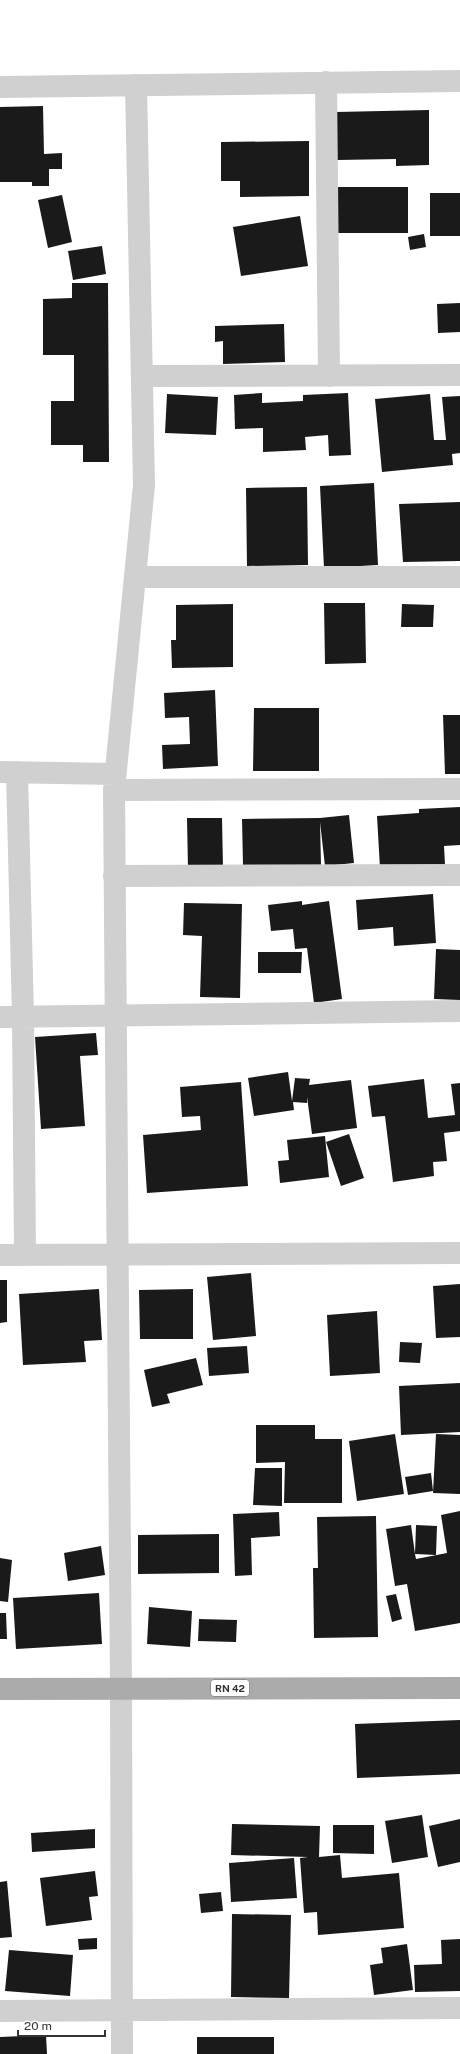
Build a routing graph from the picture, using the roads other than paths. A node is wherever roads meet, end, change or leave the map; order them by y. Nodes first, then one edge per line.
1 (460, 81) edge
2 (326, 82) junction
3 (136, 85) junction
4 (0, 86) edge
5 (460, 375) edge
6 (142, 376) junction
7 (329, 376) junction
8 (135, 577) junction
9 (460, 577) edge
10 (9, 772) edge
11 (114, 782) junction
12 (460, 789) edge
13 (460, 875) edge
14 (114, 876) junction
15 (460, 1011) edge
16 (115, 1015) junction
17 (0, 1017) edge
18 (23, 1017) junction
19 (460, 1253) edge
20 (117, 1254) junction
21 (0, 1255) edge
22 (25, 1255) junction
23 (121, 1688) junction
24 (460, 1688) edge
25 (0, 1689) edge
26 (460, 2008) edge
27 (121, 2010) junction
28 (0, 2011) edge
29 (122, 2054) edge

1 - 2 street
2 - 3 street
2 - 7 street
3 - 4 street
3 - 6 street
5 - 7 street
6 - 7 street
6 - 8 street
8 - 9 street
8 - 11 street
10 - 11 street
10 - 18 street
11 - 12 street
11 - 14 street
13 - 14 street
14 - 16 street
15 - 16 street
16 - 18 street
16 - 20 street
17 - 18 street
18 - 22 street
19 - 20 street
20 - 22 street
20 - 23 street
21 - 22 street
23 - 24 main road, RN 42
23 - 25 main road, RN 42
23 - 27 street
26 - 27 street
27 - 28 street
27 - 29 street

